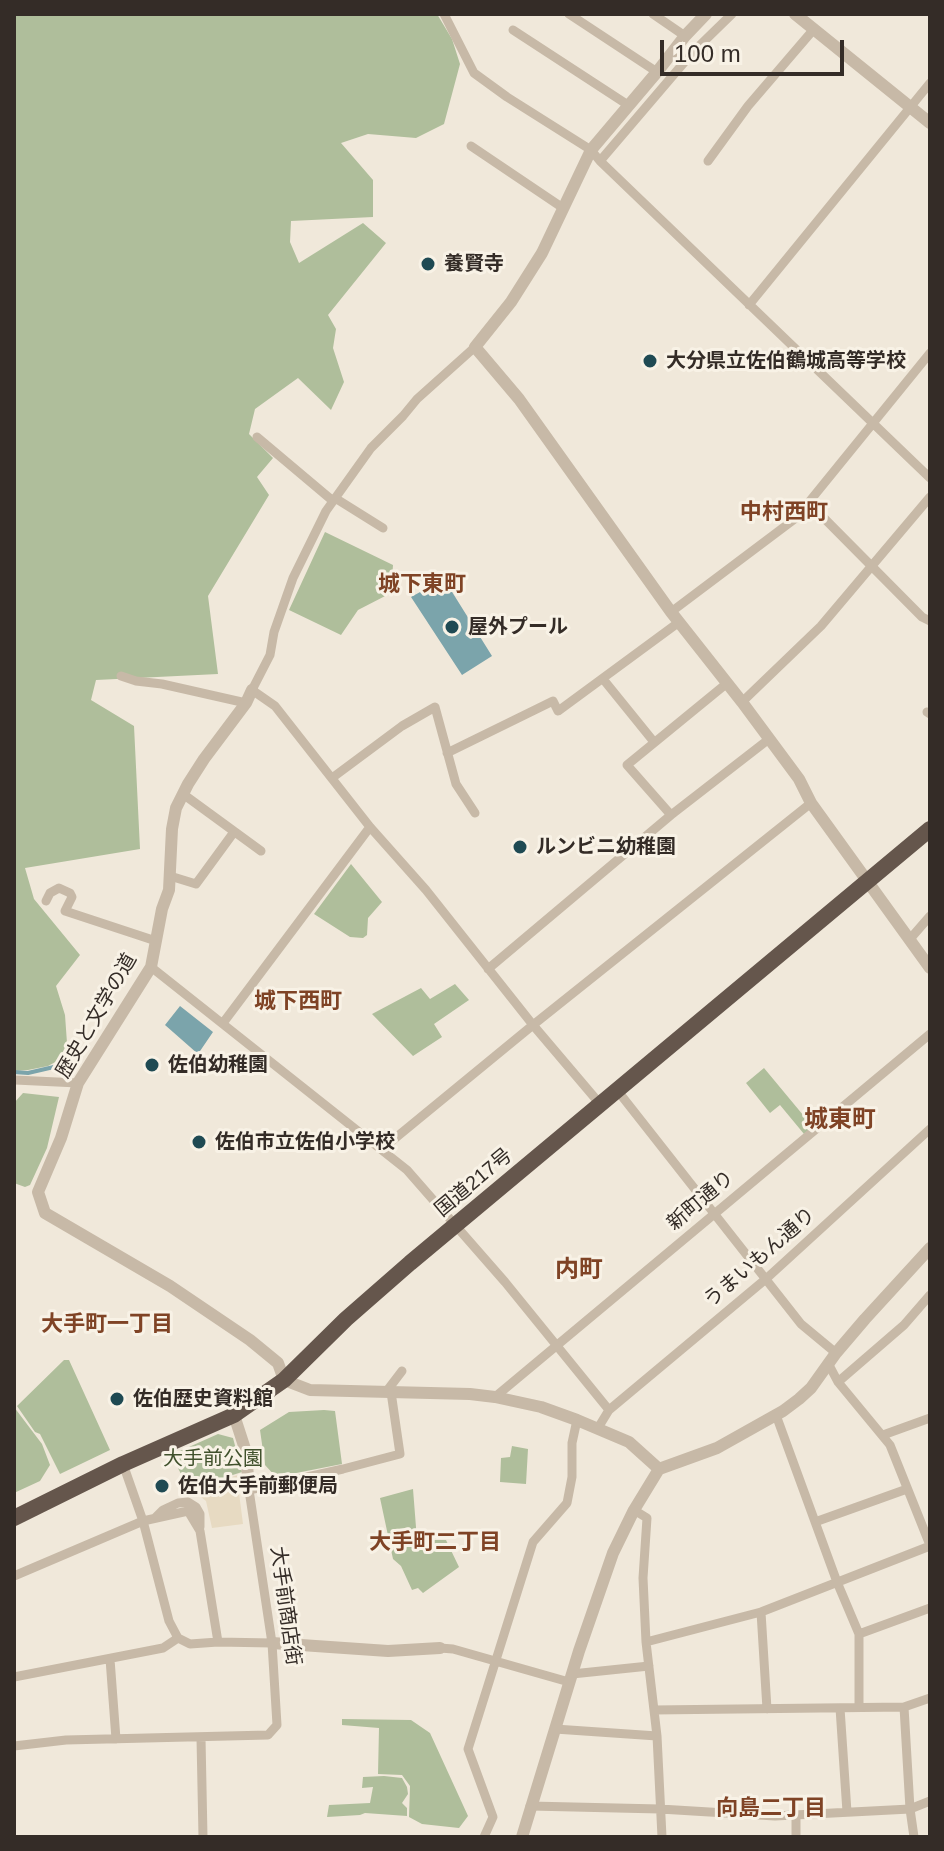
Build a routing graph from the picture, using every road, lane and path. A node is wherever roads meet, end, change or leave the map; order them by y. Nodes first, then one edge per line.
1 (444, 14) edge
2 (569, 14) edge
3 (653, 14) edge
4 (706, 14) edge
5 (732, 14) edge
6 (795, 14) edge
7 (814, 29) junction
8 (513, 30) dead end
9 (685, 36) junction
10 (657, 72) junction
11 (930, 83) edge
12 (628, 105) junction
13 (910, 107) junction
14 (930, 123) edge
15 (471, 146) dead end
16 (591, 150) junction
17 (600, 161) junction
18 (708, 161) dead end
19 (563, 208) junction
20 (749, 305) junction
21 (475, 347) junction
22 (930, 353) edge
23 (873, 423) junction
24 (257, 437) dead end
25 (930, 478) edge
26 (930, 497) edge
27 (334, 500) junction
28 (809, 503) junction
29 (383, 528) dead end
30 (872, 566) junction
31 (675, 617) junction
32 (930, 621) edge
33 (121, 676) dead end
34 (603, 679) junction
35 (726, 684) junction
36 (252, 690) junction
37 (742, 702) junction
38 (246, 703) junction
39 (769, 739) junction
40 (654, 742) junction
41 (447, 753) junction
42 (332, 778) junction
43 (183, 794) junction
44 (811, 803) junction
45 (475, 813) dead end
46 (671, 815) junction
47 (370, 827) junction
48 (930, 829) edge
49 (234, 832) junction
50 (261, 851) dead end
51 (170, 876) junction
52 (868, 881) junction
53 (46, 901) dead end
54 (930, 916) edge
55 (910, 939) junction
56 (156, 941) junction
57 (151, 967) junction
58 (930, 968) edge
59 (488, 969) junction
60 (223, 1023) junction
61 (533, 1025) junction
62 (930, 1034) edge
63 (15, 1080) edge
64 (78, 1083) junction
65 (617, 1090) junction
66 (600, 1104) junction
67 (930, 1129) edge
68 (382, 1149) junction
69 (715, 1213) junction
70 (455, 1225) junction
71 (930, 1248) edge
72 (767, 1278) junction
73 (930, 1295) edge
74 (556, 1345) junction
75 (836, 1353) junction
76 (829, 1365) junction
77 (402, 1371) dead end
78 (284, 1380) junction
79 (838, 1382) junction
80 (388, 1392) junction
81 (495, 1397) junction
82 (609, 1410) junction
83 (234, 1415) junction
84 (776, 1415) junction
85 (930, 1418) edge
86 (577, 1420) junction
87 (598, 1428) junction
88 (883, 1435) junction
89 (123, 1464) junction
90 (659, 1469) junction
91 (907, 1489) junction
92 (249, 1490) junction
93 (634, 1510) junction
94 (14, 1518) edge
95 (143, 1521) junction
96 (815, 1522) junction
97 (930, 1546) edge
98 (14, 1576) edge
99 (837, 1582) junction
100 (930, 1608) edge
101 (761, 1612) junction
102 (859, 1634) junction
103 (178, 1638) junction
104 (218, 1642) junction
105 (646, 1642) junction
106 (272, 1643) junction
107 (440, 1648) joint
108 (110, 1659) junction
109 (495, 1662) junction
110 (649, 1666) junction
111 (14, 1677) edge
112 (571, 1678) junction
113 (930, 1698) edge
114 (859, 1707) junction
115 (904, 1707) junction
116 (840, 1708) junction
117 (767, 1709) junction
118 (654, 1710) junction
119 (555, 1729) junction
120 (657, 1736) junction
121 (201, 1738) junction
122 (116, 1739) junction
123 (14, 1746) edge
124 (930, 1801) edge
125 (530, 1806) junction
126 (660, 1809) junction
127 (910, 1809) junction
128 (847, 1812) junction
129 (796, 1815) junction
130 (203, 1837) edge
131 (484, 1837) edge
132 (522, 1837) edge
133 (662, 1837) edge
134 (796, 1837) edge
135 (914, 1837) edge

1 - 16 street
2 - 10 street
3 - 9 street
4 - 9 street
5 - 17 street
6 - 7 street
7 - 13 street
7 - 18 street
8 - 12 street
9 - 10 street
10 - 12 street
11 - 13 street
12 - 16 street
13 - 14 street
13 - 20 street
15 - 19 street
16 - 17 street
16 - 19 street
17 - 20 street
19 - 21 street
20 - 23 street
21 - 27 street, 歴史と文学の道
21 - 31 street
22 - 23 street
23 - 25 street
23 - 28 street
24 - 27 street
26 - 30 street
27 - 29 street
27 - 36 street, 歴史と文学の道
28 - 30 street
28 - 31 street
30 - 32 street
30 - 37 street
31 - 34 street
31 - 35 street
33 - 38 street
34 - 40 street
34 - 41 street
35 - 37 street
35 - 40 street
36 - 38 street, 歴史と文学の道
36 - 42 street
37 - 39 street
38 - 43 street, 歴史と文学の道
39 - 44 street
39 - 46 street
40 - 46 street
41 - 42 street
41 - 45 street
42 - 47 street
43 - 49 street
43 - 51 street, 歴史と文学の道
44 - 52 street
44 - 61 street
46 - 59 street
47 - 59 street
47 - 60 street
48 - 52 highway, 国道217号
49 - 50 street
49 - 51 street
51 - 56 street, 歴史と文学の道
52 - 55 street
52 - 65 highway, 国道217号
53 - 56 street
54 - 55 street
55 - 58 street
56 - 57 street, 歴史と文学の道
57 - 60 street
57 - 64 street, 歴史と文学の道
59 - 61 street
60 - 68 street
61 - 66 street
61 - 68 street
62 - 69 street, 新町通り
63 - 64 street
64 - 78 street, 歴史と文学の道
65 - 66 highway, 国道217号
65 - 69 street
66 - 70 highway, 国道217号
67 - 72 street, うまいもん通り
68 - 70 street
69 - 72 street
69 - 74 street, 新町通り
70 - 74 street
70 - 78 highway, 国道217号
71 - 75 street
72 - 75 street
72 - 82 street, うまいもん通り
73 - 79 street
74 - 81 street, 新町通り
74 - 82 street
75 - 76 street
76 - 79 street
76 - 84 street
77 - 80 street
78 - 80 street
78 - 83 highway, 国道217号
79 - 88 street
80 - 81 street
80 - 92 street
81 - 86 street
82 - 87 street, うまいもん通り
83 - 89 highway, 国道217号
83 - 92 street, 大手前商店街
84 - 90 street
84 - 96 street
85 - 88 street
86 - 87 street
86 - 109 street
87 - 90 street
88 - 91 street
89 - 94 highway, 国道217号
89 - 95 street
90 - 93 street
91 - 96 street
91 - 97 street
92 - 106 street, 大手前商店街
93 - 105 street
93 - 112 street
95 - 98 street
95 - 103 street
95 - 104 street
96 - 99 street
97 - 99 street
99 - 101 street
99 - 102 street
100 - 102 street
101 - 105 street
101 - 117 street
102 - 114 street
103 - 104 street
103 - 108 street
104 - 106 street
105 - 110 street
106 - 107 street
106 - 121 street, 大手前商店街
107 - 109 street
108 - 111 street
108 - 122 street
109 - 112 street
109 - 131 street
110 - 112 street
110 - 118 street
112 - 119 street
113 - 115 street
114 - 115 street
114 - 116 street
115 - 127 street
116 - 117 street
116 - 128 street
117 - 118 street
118 - 120 street
119 - 120 street
119 - 125 street
120 - 126 street
121 - 122 street, 大手前商店街
121 - 130 street
122 - 123 street, 大手前商店街
124 - 127 street
125 - 126 street
125 - 132 street
126 - 129 street
126 - 133 street
127 - 128 street
127 - 135 street
128 - 129 street
129 - 134 street

